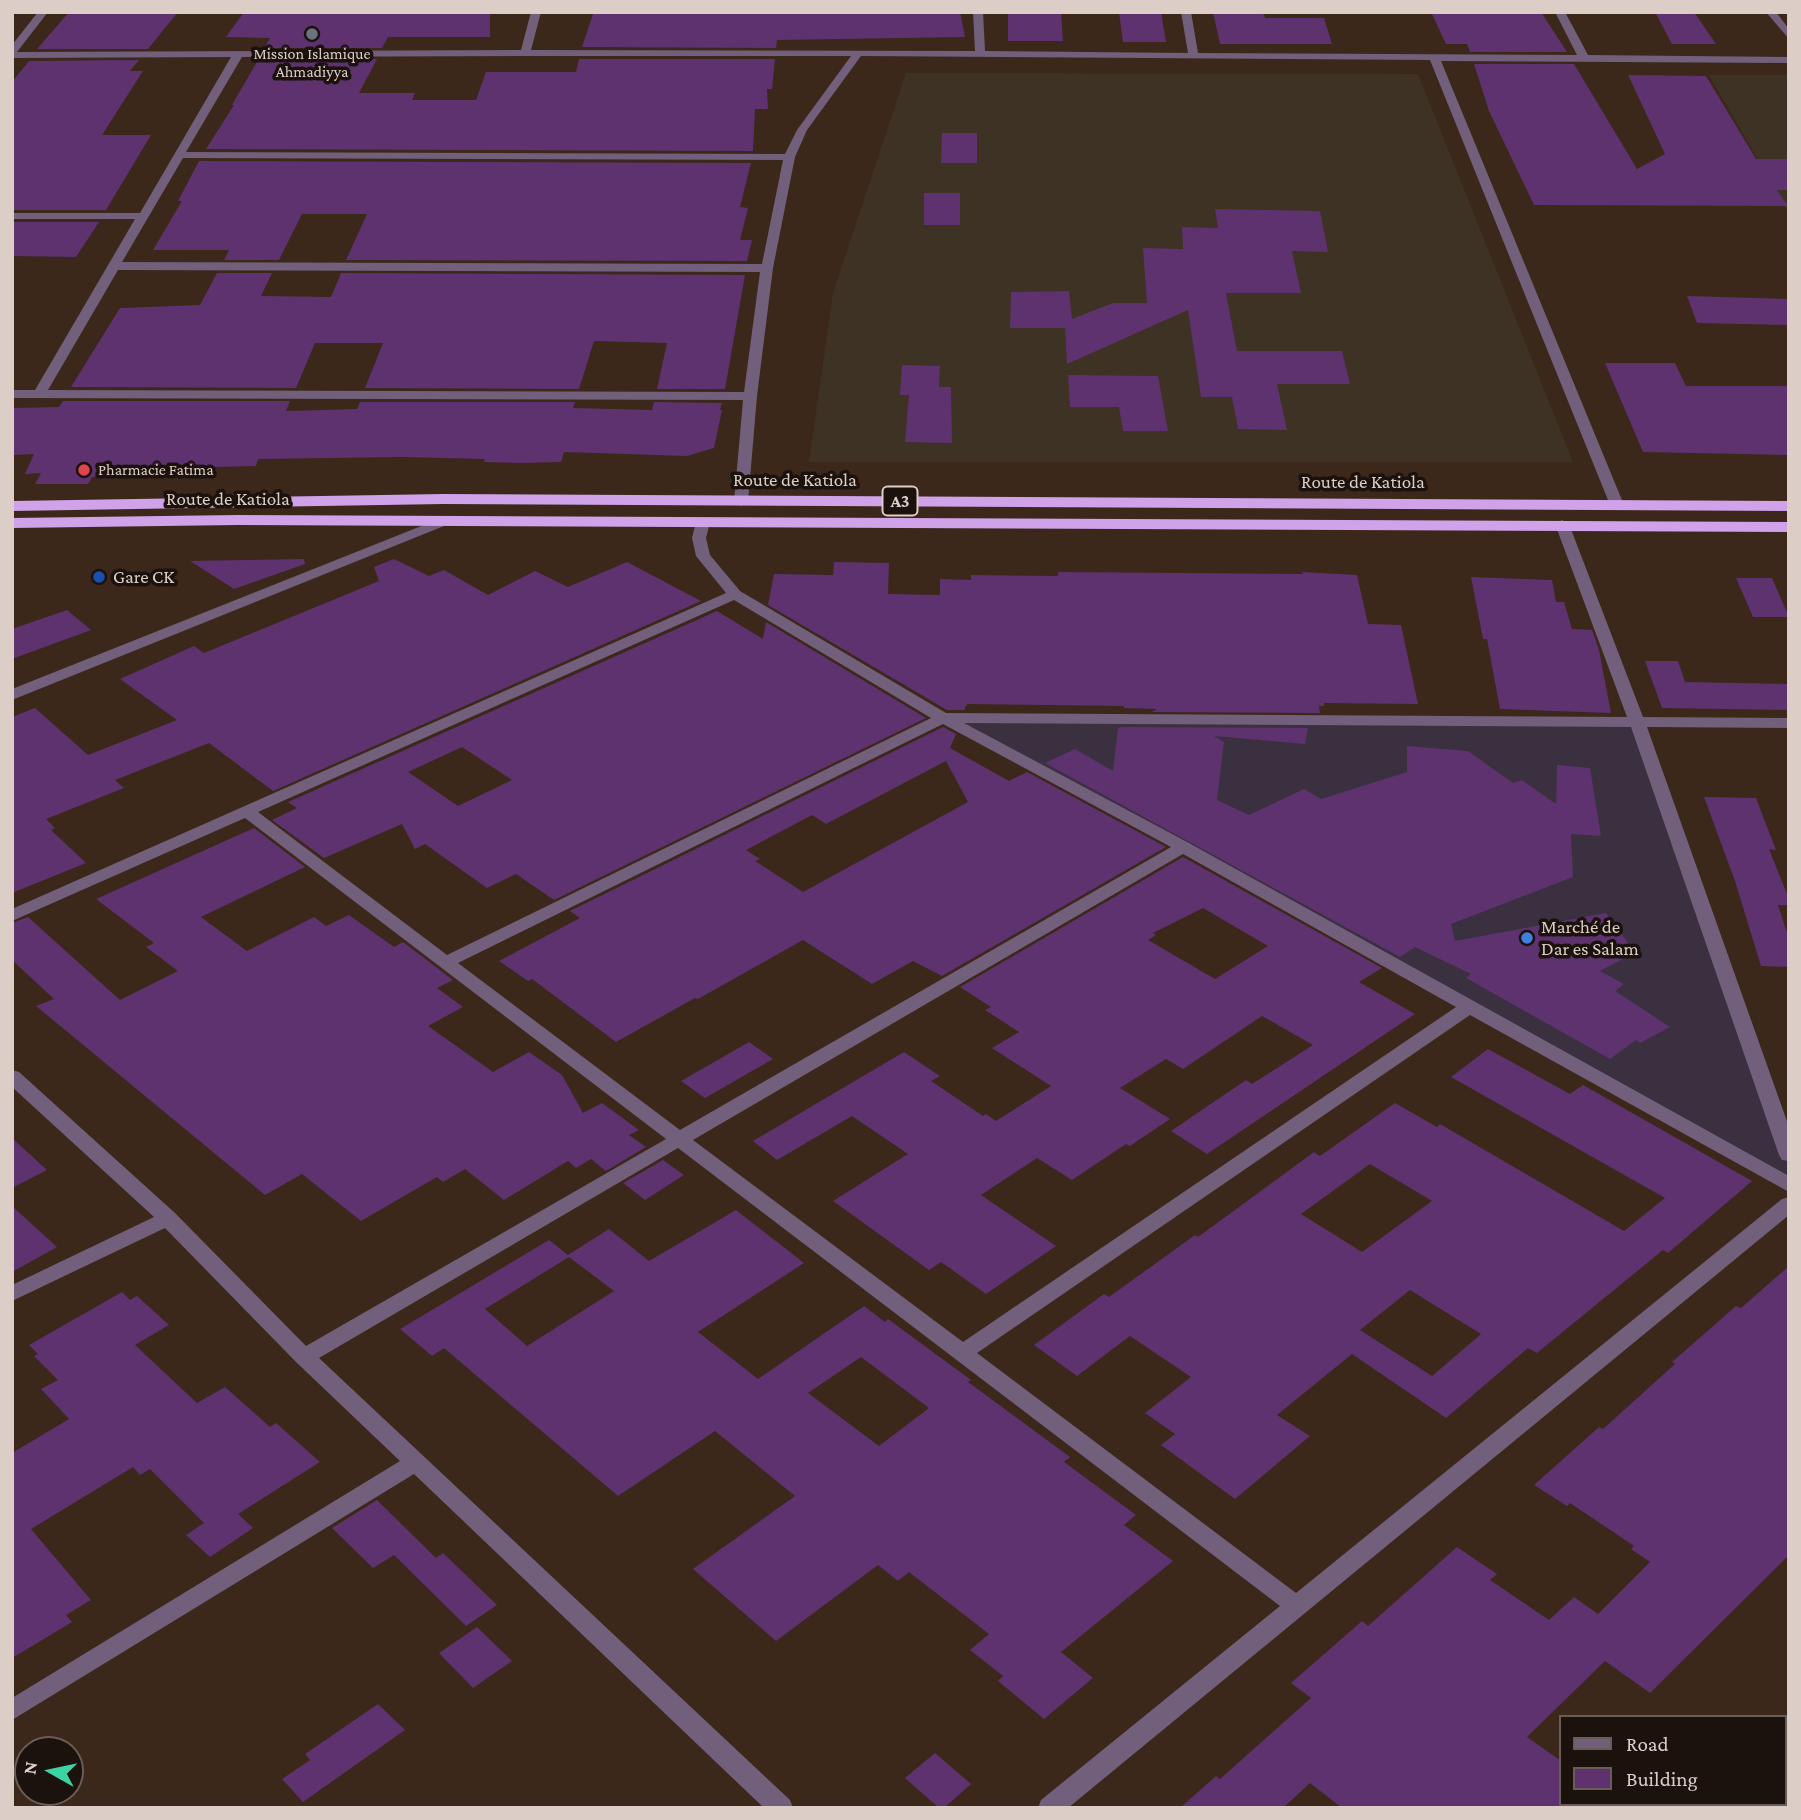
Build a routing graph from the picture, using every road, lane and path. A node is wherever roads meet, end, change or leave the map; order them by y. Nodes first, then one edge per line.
1 (43, 12) edge
2 (536, 12) edge
3 (978, 12) edge
4 (1186, 12) edge
5 (1560, 12) edge
6 (1771, 12) edge
7 (1789, 36) edge
8 (859, 52) junction
9 (12, 53) edge
10 (525, 53) junction
11 (980, 53) junction
12 (237, 56) junction
13 (1194, 56) junction
14 (1435, 59) junction
15 (1585, 60) junction
16 (1789, 60) edge
17 (178, 155) junction
18 (789, 157) junction
19 (12, 216) edge
20 (143, 216) junction
21 (114, 266) junction
22 (767, 268) junction
23 (12, 394) edge
24 (39, 394) junction
25 (750, 397) junction
26 (741, 502) junction
27 (1617, 505) junction
28 (12, 506) edge
29 (1789, 506) edge
30 (444, 521) junction
31 (703, 522) junction
32 (12, 523) edge
33 (1562, 524) junction
34 (1789, 527) edge
35 (735, 594) junction
36 (12, 695) edge
37 (943, 718) junction
38 (1637, 722) junction
39 (1789, 723) edge
40 (247, 812) junction
41 (1183, 848) junction
42 (12, 916) edge
43 (446, 962) junction
44 (1467, 1008) junction
45 (12, 1076) edge
46 (680, 1139) junction
47 (1789, 1155) edge
48 (1789, 1185) edge
49 (1789, 1203) edge
50 (168, 1218) junction
51 (12, 1294) edge
52 (961, 1353) junction
53 (304, 1357) junction
54 (416, 1462) junction
55 (1295, 1605) junction
56 (12, 1710) edge
57 (781, 1808) edge
58 (1050, 1808) edge

1 - 9 street
2 - 10 street
3 - 11 street
4 - 13 street
5 - 15 street
6 - 7 street
8 - 10 street
8 - 11 street
8 - 18 street
9 - 12 street
10 - 12 street
11 - 13 street
12 - 17 street
13 - 14 street
14 - 15 street
14 - 27 street
15 - 16 street
17 - 18 street
17 - 20 street
18 - 22 street
19 - 20 street
20 - 21 street
21 - 22 street
21 - 24 street
22 - 25 street
23 - 24 street
24 - 25 street
25 - 26 street
26 - 27 highway, Route de Katiola / A3
26 - 28 highway, Route de Katiola / A3
27 - 29 highway, Route de Katiola / A3
30 - 31 highway, Route de Katiola / A3
30 - 32 highway, Route de Katiola / A3
30 - 36 street
31 - 33 highway, Route de Katiola / A3
31 - 35 street
33 - 34 highway, Route de Katiola / A3
33 - 38 street
35 - 37 street
35 - 40 street
37 - 38 street
37 - 41 street
37 - 43 street
38 - 39 street
38 - 47 street
40 - 42 street
40 - 43 street
41 - 44 street
41 - 46 street
43 - 46 street
44 - 48 street
44 - 52 street
45 - 50 street
46 - 52 street
46 - 53 street
49 - 55 street
50 - 51 street
50 - 53 street
52 - 55 street
53 - 54 street
54 - 56 street
54 - 57 street
55 - 58 street

